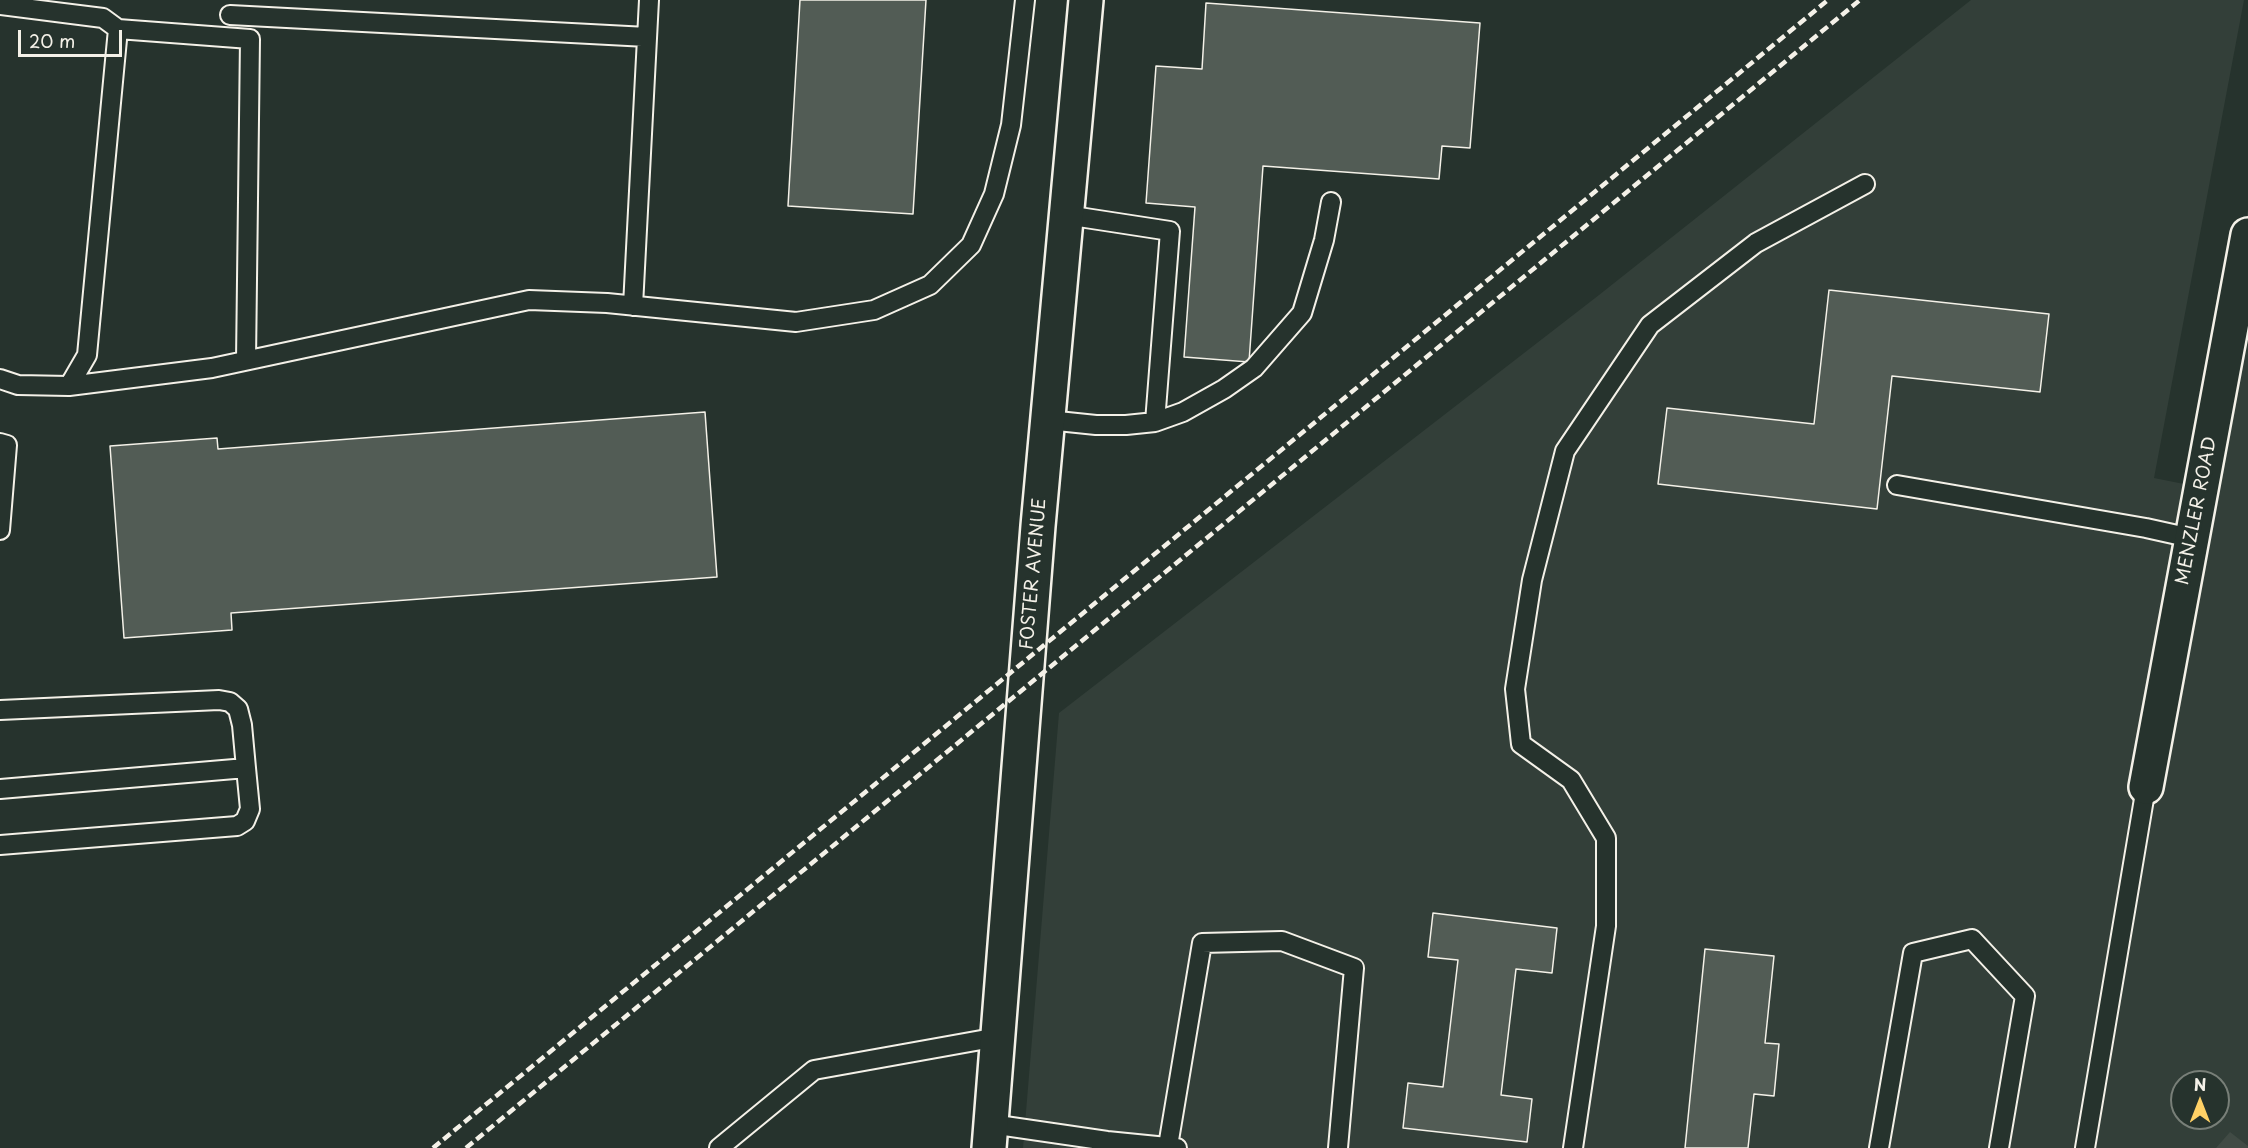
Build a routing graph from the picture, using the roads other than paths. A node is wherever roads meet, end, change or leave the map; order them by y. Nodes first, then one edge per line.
1 (649, 0) edge
2 (1025, 0) edge
3 (1086, 0) edge
4 (0, 5) edge
5 (231, 7) edge
6 (118, 28) junction
7 (647, 37) junction
8 (228, 38) junction
9 (1865, 184) dead end
10 (1331, 202) dead end
11 (1066, 216) junction
12 (2248, 235) edge
13 (633, 306) junction
14 (246, 360) junction
15 (0, 379) edge
16 (69, 386) junction
17 (1048, 420) junction
18 (1155, 422) junction
19 (0, 444) edge
20 (1898, 485) dead end
21 (0, 530) edge
22 (2192, 538) junction
23 (0, 710) edge
24 (246, 768) junction
25 (2146, 787) joint
26 (0, 789) edge
27 (0, 845) edge
28 (998, 1037) junction
29 (990, 1136) edge
30 (1173, 1147) edge
31 (719, 1148) edge
32 (1338, 1148) edge
33 (1573, 1148) edge
34 (1879, 1148) edge
35 (2000, 1148) edge
36 (2085, 1148) edge

1 - 7 lane
2 - 13 lane
3 - 11 main road, FOSTER AVENUE
4 - 6 lane
5 - 7 lane
5 - 8 lane
6 - 8 lane
6 - 16 lane
7 - 13 lane
8 - 14 lane
9 - 33 lane
10 - 18 lane
11 - 17 main road, FOSTER AVENUE
11 - 18 lane
12 - 22 main road, MENZLER ROAD
13 - 14 lane
14 - 16 lane
15 - 16 lane
17 - 18 lane
17 - 28 main road, FOSTER AVENUE
19 - 21 lane
20 - 22 lane
22 - 25 main road, MENZLER ROAD
23 - 24 lane
24 - 26 lane
24 - 27 lane
25 - 36 lane
28 - 29 main road, FOSTER AVENUE
28 - 31 lane
29 - 30 lane
30 - 32 lane
34 - 35 lane

